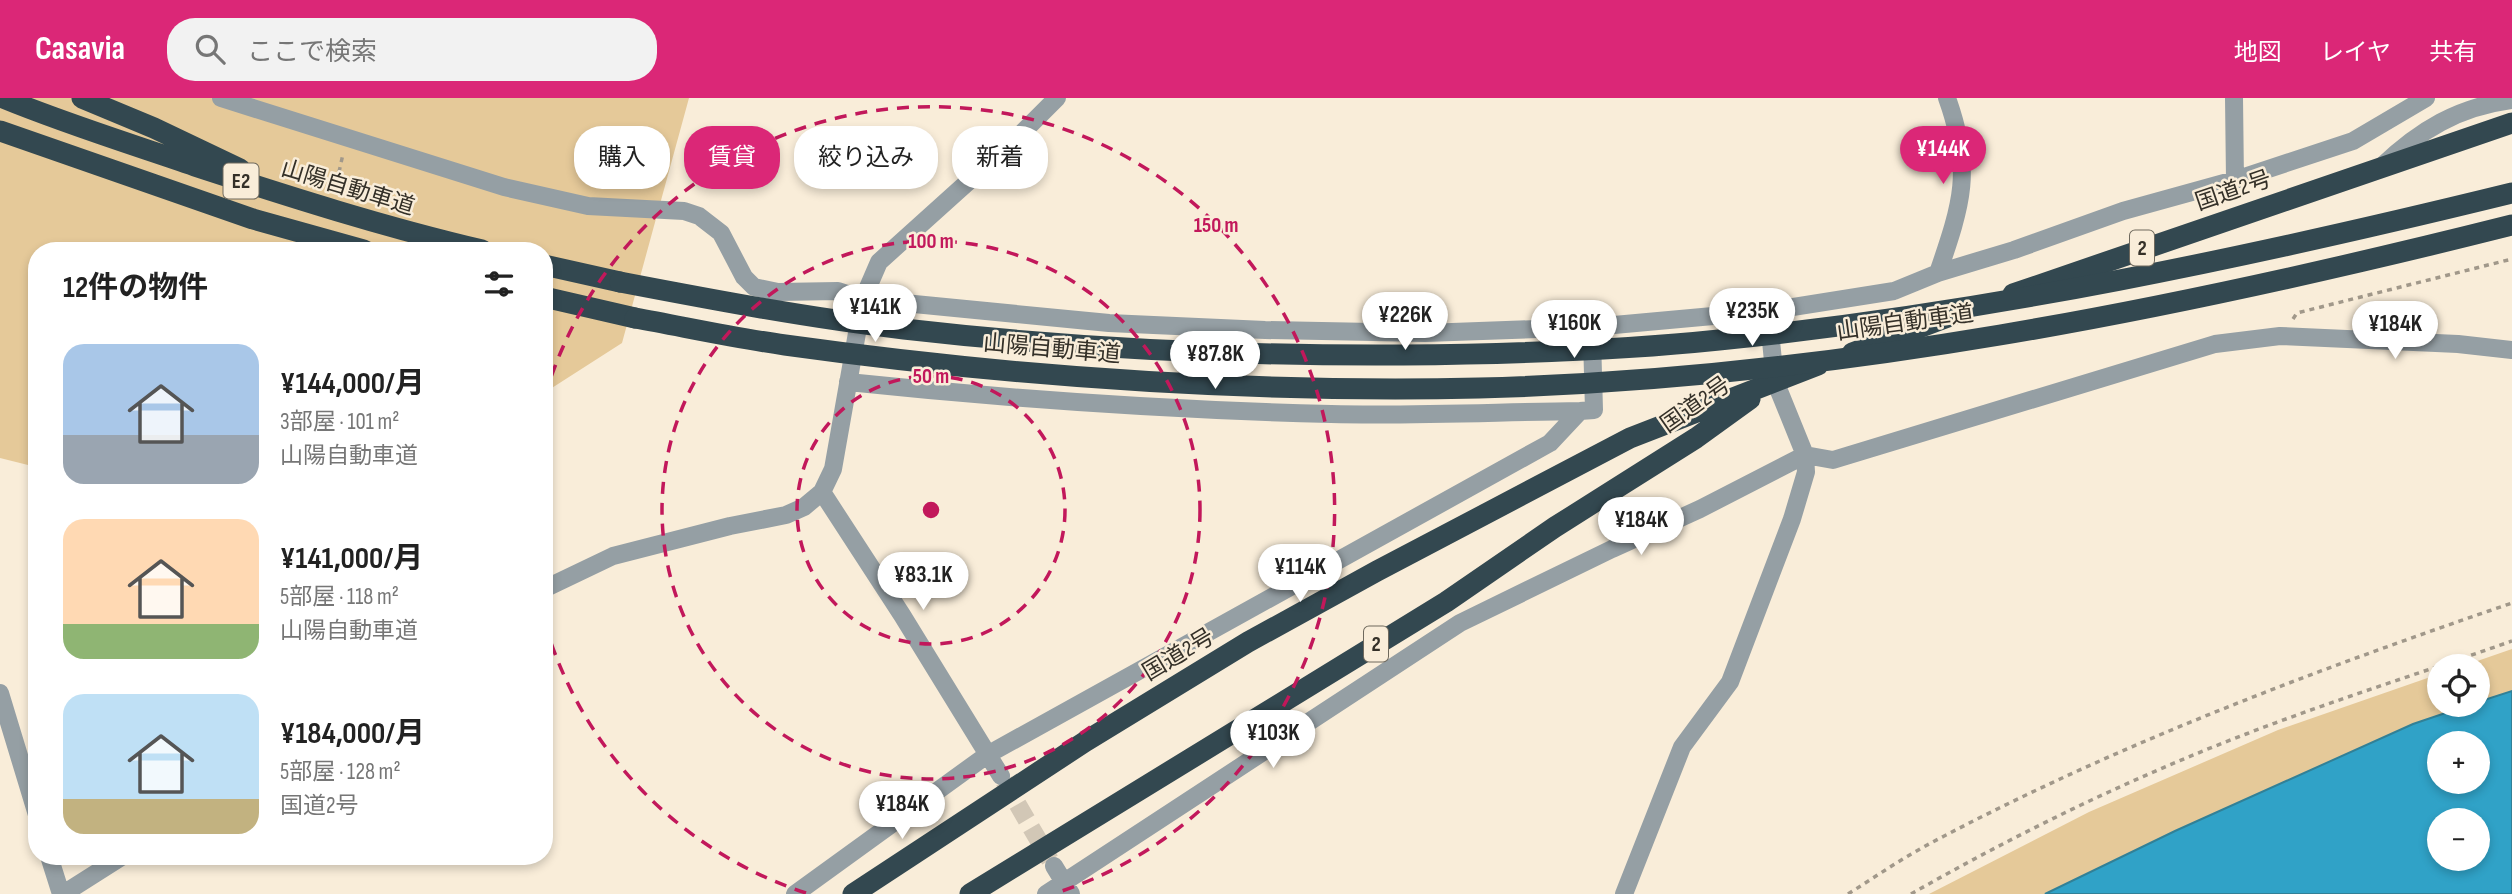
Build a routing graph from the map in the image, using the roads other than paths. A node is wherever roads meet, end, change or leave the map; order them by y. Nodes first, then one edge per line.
1 (4, 98) edge
2 (82, 98) edge
3 (221, 98) edge
4 (1056, 98) edge
5 (1947, 98) edge
6 (2234, 98) edge
7 (2426, 98) edge
8 (2512, 100) edge
9 (2512, 123) edge
10 (0, 133) edge
11 (2381, 167) junction
12 (2235, 180) junction
13 (2512, 193) edge
14 (321, 208) junction
15 (2512, 225) edge
16 (335, 242) edge
17 (447, 242) edge
18 (553, 267) edge
19 (1938, 273) junction
20 (553, 299) edge
21 (863, 299) junction
22 (1768, 311) junction
23 (1592, 327) junction
24 (2512, 350) edge
25 (1774, 381) junction
26 (848, 382) junction
27 (1580, 411) junction
28 (1805, 456) junction
29 (822, 492) junction
30 (553, 585) edge
31 (0, 693) edge
32 (987, 755) junction
33 (1001, 776) tunnel mouth
34 (28, 785) edge
35 (52, 865) edge
36 (109, 865) edge
37 (1054, 866) tunnel mouth
38 (1068, 889) edge
39 (62, 894) edge
40 (795, 894) edge
41 (853, 894) edge
42 (970, 894) edge
43 (1046, 894) edge
44 (1625, 894) edge

1 - 14 highway, 山陽自動車道 / E2
2 - 14 highway
3 - 21 street
4 - 21 street
5 - 19 street
6 - 12 street
7 - 12 street
8 - 11 street
9 - 11 highway, 国道2号 / 2
10 - 16 highway, E2
11 - 25 highway, 国道2号 / 2
12 - 19 street
13 - 18 highway, 山陽自動車道, bridge
14 - 17 highway, 山陽自動車道 / E2
15 - 20 highway, 山陽自動車道, bridge
19 - 22 street
21 - 23 street
21 - 26 street
22 - 23 street
22 - 25 street
23 - 27 street
24 - 28 street
25 - 28 street
25 - 41 highway, 国道2号 / 2
25 - 42 highway, 国道2号 / 2
26 - 27 street
26 - 29 street
27 - 32 street
28 - 38 street
28 - 44 street
29 - 30 street
29 - 32 street
31 - 34 street
32 - 33 street
32 - 40 street
35 - 39 street
36 - 39 street
37 - 38 street
38 - 43 street

